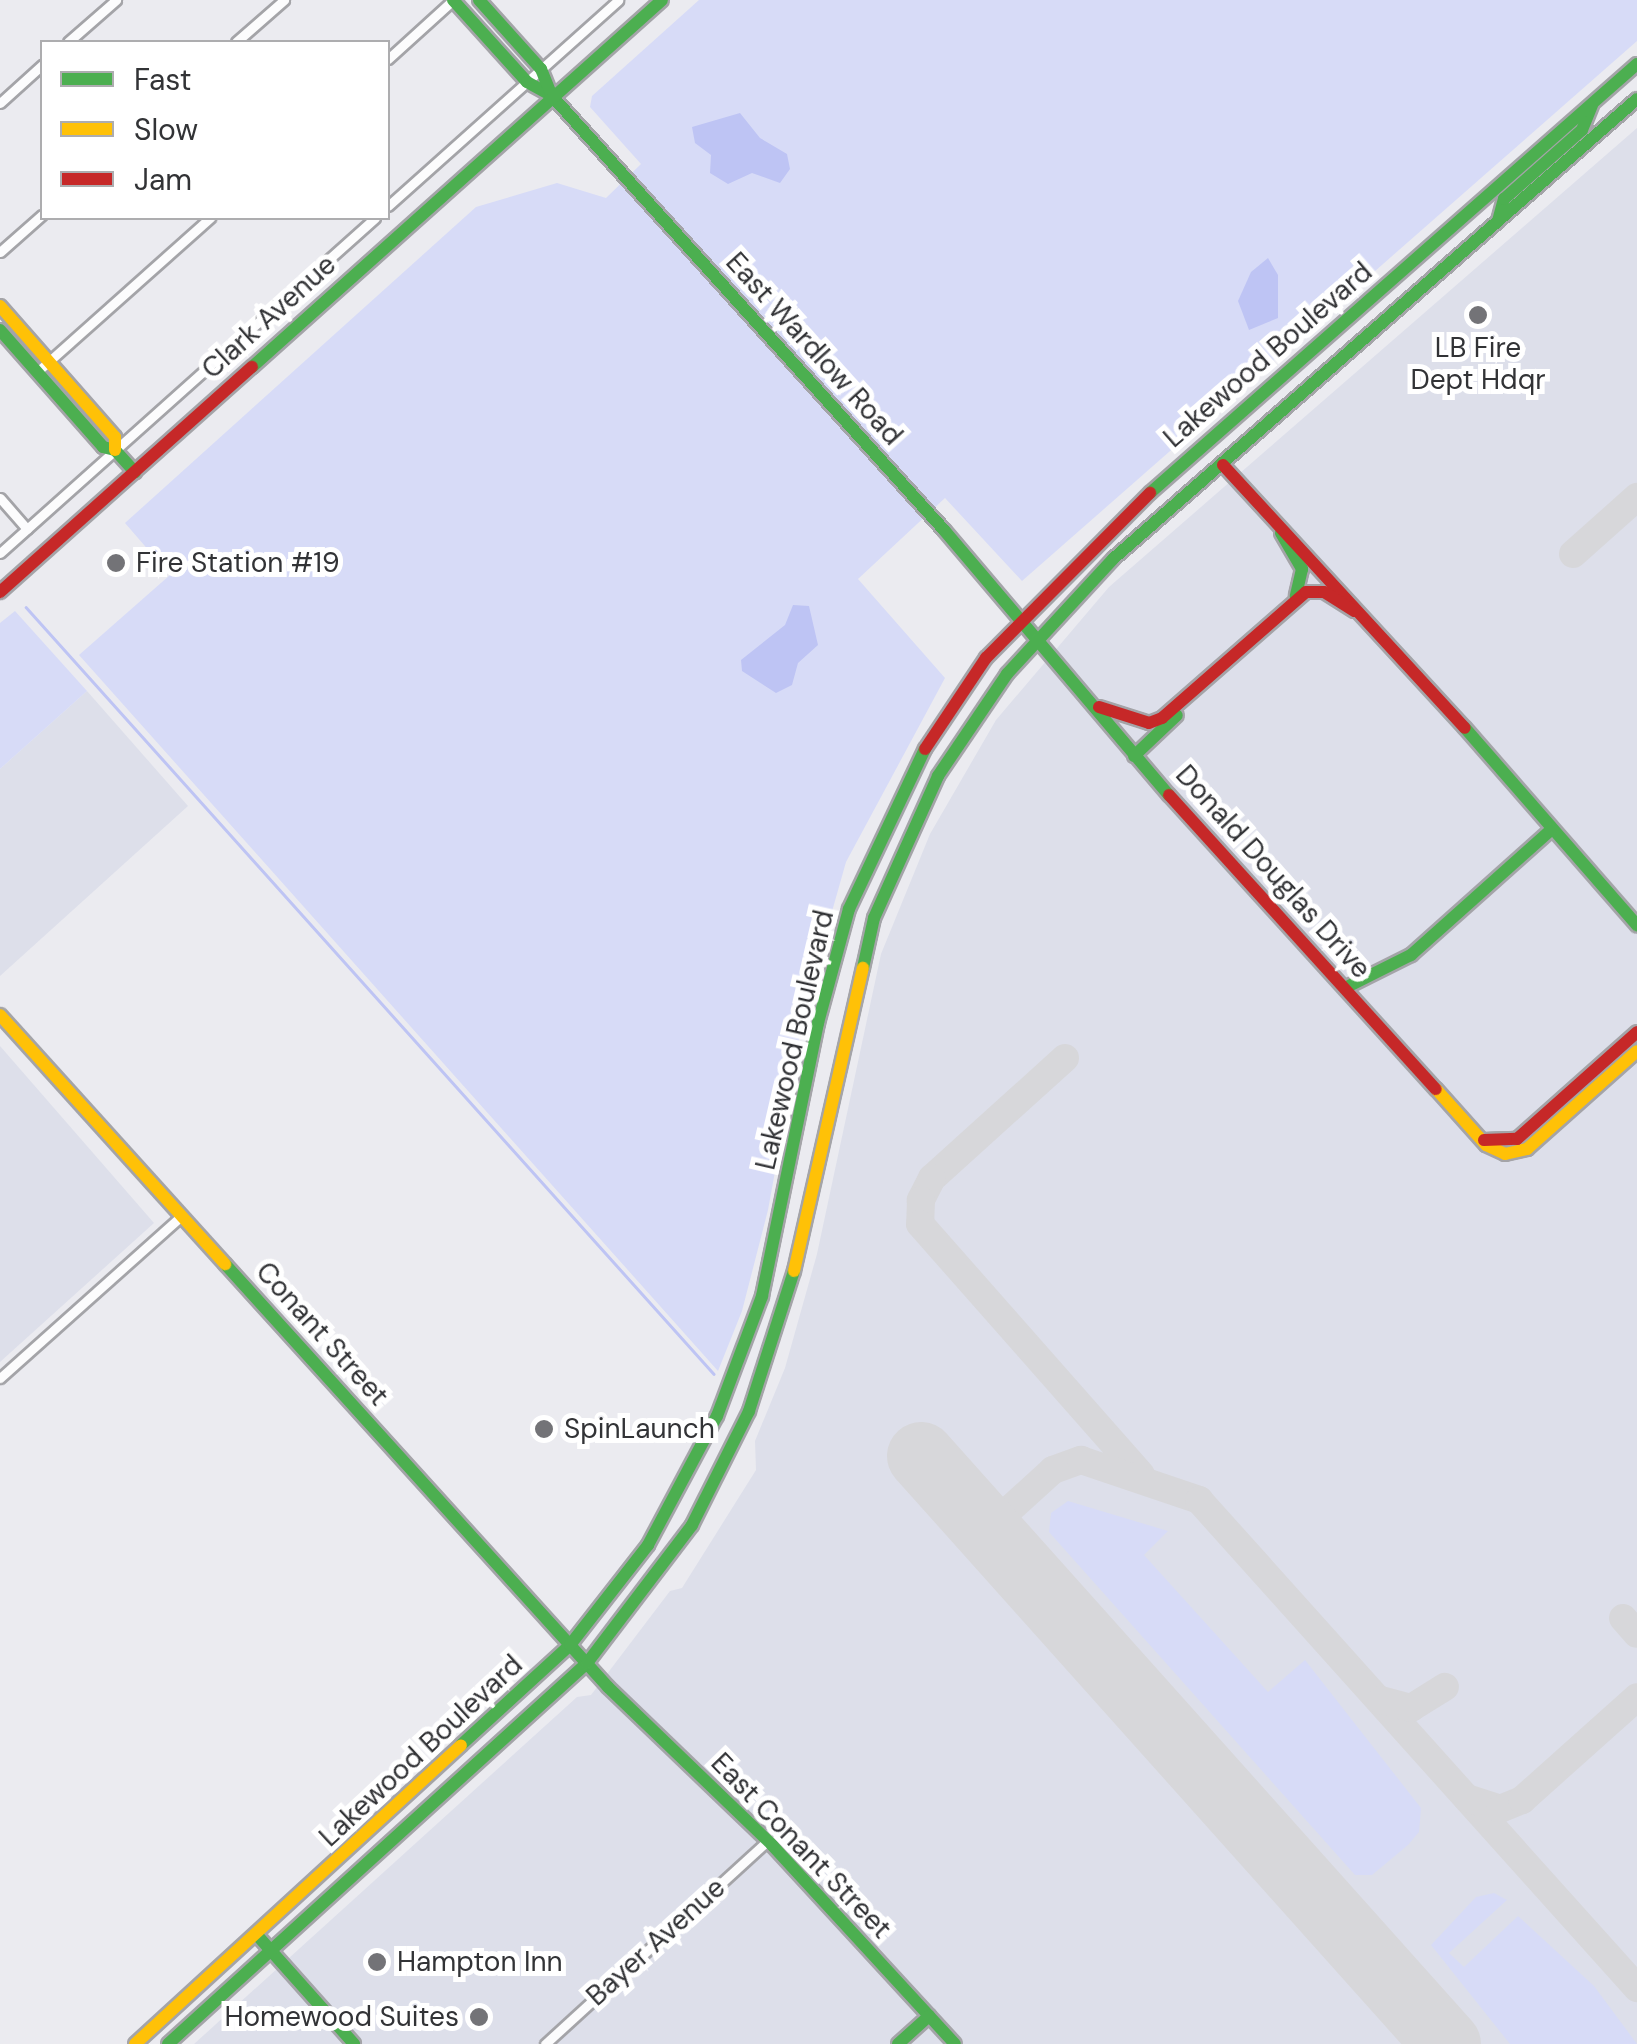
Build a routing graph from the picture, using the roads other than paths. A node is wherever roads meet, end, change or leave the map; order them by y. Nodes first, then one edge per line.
1 (116, 0) edge
2 (284, 0) edge
3 (453, 0) edge
4 (478, 0) edge
5 (618, 0) edge
6 (662, 0) edge
7 (70, 40) edge
8 (238, 40) edge
9 (390, 57) edge
10 (1637, 64) edge
11 (40, 67) edge
12 (540, 69) junction
13 (527, 82) junction
14 (552, 96) junction
15 (1637, 99) edge
16 (0, 103) edge
17 (1592, 104) junction
18 (390, 204) edge
19 (40, 217) edge
20 (208, 220) edge
21 (373, 220) edge
22 (1498, 221) junction
23 (0, 252) edge
24 (0, 306) edge
25 (0, 330) edge
26 (49, 361) junction
27 (38, 372) junction
28 (115, 450) junction
29 (1222, 465) junction
30 (134, 472) junction
31 (0, 498) edge
32 (1276, 522) junction
33 (27, 529) junction
34 (0, 553) edge
35 (0, 592) edge
36 (1296, 596) junction
37 (1020, 616) junction
38 (1364, 619) junction
39 (1038, 636) junction
40 (1192, 692) junction
41 (1099, 707) junction
42 (1134, 756) junction
43 (1551, 830) junction
44 (1637, 926) edge
45 (1345, 988) junction
46 (0, 1015) edge
47 (1637, 1032) edge
48 (1637, 1051) edge
49 (1478, 1137) junction
50 (181, 1216) junction
51 (0, 1378) edge
52 (724, 1399) junction
53 (749, 1412) junction
54 (570, 1644) junction
55 (587, 1663) junction
56 (608, 1687) joint
57 (768, 1840) junction
58 (257, 1935) junction
59 (269, 1950) junction
60 (929, 2016) junction
61 (136, 2044) edge
62 (168, 2044) edge
63 (354, 2044) edge
64 (545, 2044) edge
65 (898, 2044) edge
66 (955, 2044) edge

1 - 7 street
2 - 8 street
3 - 9 street
3 - 13 main road, East Wardlow Road
4 - 12 main road, East Wardlow Road
5 - 12 street
6 - 14 main road, Clark Avenue
10 - 17 main road, Lakewood Boulevard
11 - 16 street
12 - 13 street
12 - 14 main road, East Wardlow Road
13 - 14 main road, East Wardlow Road
13 - 18 street
14 - 30 main road, Clark Avenue
14 - 37 main road, East Wardlow Road
15 - 22 main road, Lakewood Boulevard
17 - 22 main road
17 - 37 main road, Lakewood Boulevard
19 - 23 street
20 - 26 street
21 - 28 street, Clark Avenue
22 - 29 main road, Lakewood Boulevard
24 - 26 main road
25 - 27 main road
26 - 27 street
26 - 28 main road
27 - 28 main road
28 - 30 main road
28 - 33 street, Clark Avenue
29 - 32 main road
29 - 39 main road, Lakewood Boulevard
30 - 35 main road, Clark Avenue
31 - 33 street
32 - 36 main road
32 - 38 main road
33 - 34 street, Clark Avenue
36 - 38 main road
36 - 40 main road
37 - 39 main road, East Wardlow Road
37 - 52 main road, Lakewood Boulevard
38 - 43 main road
39 - 41 main road, Donald Douglas Drive
39 - 53 main road, Lakewood Boulevard
40 - 41 main road
40 - 42 main road
41 - 42 main road, Donald Douglas Drive
42 - 45 main road, Donald Douglas Drive
43 - 44 main road
43 - 45 main road
45 - 49 main road, Donald Douglas Drive
46 - 50 main road, Conant Street
47 - 49 main road
48 - 49 main road
50 - 51 street
50 - 54 main road, Conant Street
52 - 53 main road
52 - 54 main road, Lakewood Boulevard
53 - 55 main road, Lakewood Boulevard
54 - 55 main road, Conant Street
54 - 58 main road, Lakewood Boulevard
55 - 56 main road, Conant Street
55 - 59 main road, Lakewood Boulevard
56 - 57 main road, East Conant Street
57 - 60 main road, East Conant Street
57 - 64 street, Bayer Avenue
58 - 59 main road
58 - 61 main road, Lakewood Boulevard
59 - 62 main road, Lakewood Boulevard
59 - 63 main road
60 - 65 main road
60 - 66 main road, East Conant Street

